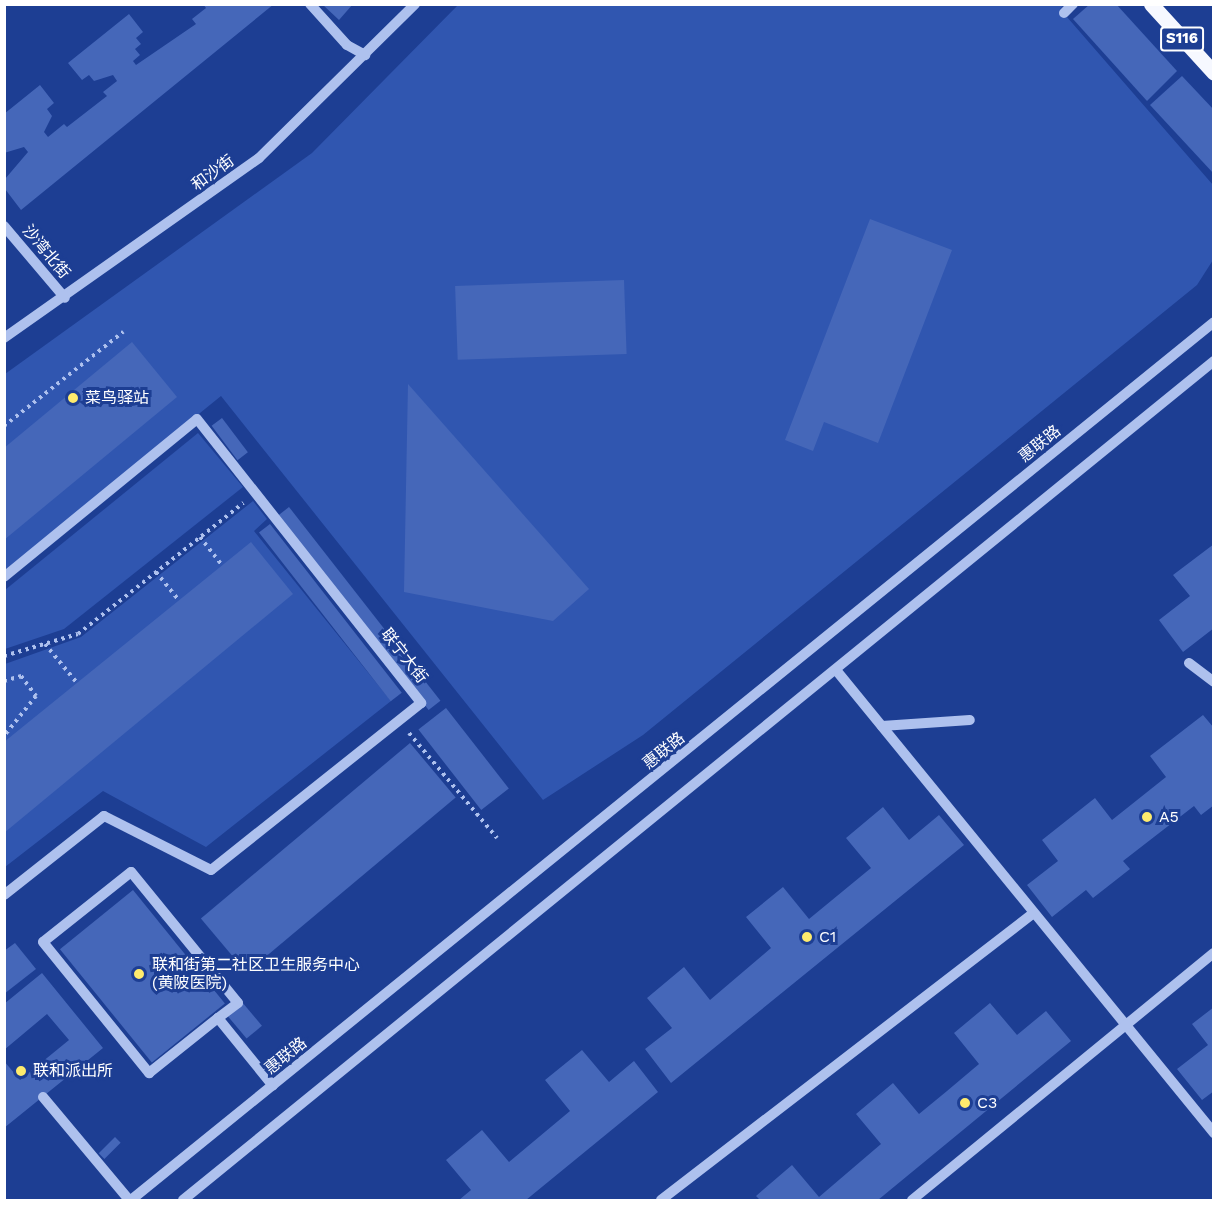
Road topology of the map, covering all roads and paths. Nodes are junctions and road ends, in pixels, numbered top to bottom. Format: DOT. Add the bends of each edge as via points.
graph roads {
  1 [pos="310,4"];
  2 [pos="415,4"];
  3 [pos="1074,4"];
  4 [pos="1151,4"];
  5 [pos="1064,14"];
  6 [pos="365,55"];
  7 [pos="1214,73"];
  8 [pos="4,226"];
  9 [pos="64,298"];
  10 [pos="1214,322"];
  11 [pos="123,332"];
  12 [pos="4,338"];
  13 [pos="1212,362"];
  14 [pos="4,426"];
  15 [pos="255,493"];
  16 [pos="200,537"];
  17 [pos="222,565"];
  18 [pos="156,572"];
  19 [pos="4,578"];
  20 [pos="179,600"];
  21 [pos="45,644"];
  22 [pos="4,656"];
  23 [pos="1189,663"];
  24 [pos="836,670"];
  25 [pos="4,681"];
  26 [pos="1214,682"];
  27 [pos="77,683"];
  28 [pos="970,720"];
  29 [pos="399,721"];
  30 [pos="882,726"];
  31 [pos="4,736"];
  32 [pos="497,838"];
  33 [pos="4,895"];
  34 [pos="1031,915"];
  35 [pos="1214,953"];
  36 [pos="218,1018"];
  37 [pos="1124,1030"];
  38 [pos="273,1086"];
  39 [pos="43,1097"];
  40 [pos="1214,1133"];
  41 [pos="130,1200"];
  42 [pos="183,1200"];
  43 [pos="661,1200"];
  44 [pos="912,1200"];
  1 -- 6 [label="street" via="347,45"];
  2 -- 6 [label="street, 和沙街"];
  3 -- 5 [label="street"];
  4 -- 7 [label="main road, S116"];
  6 -- 9 [label="street, 和沙街" via="259,158"];
  8 -- 9 [label="street, 沙湾北街"];
  9 -- 12 [label="street, 和沙街"];
  10 -- 38 [label="street, 惠联路"];
  11 -- 14 [label="path"];
  13 -- 24 [label="street"];
  15 -- 16 [label="path"];
  15 -- 19 [label="street, 联宁大街" via="196,420"];
  15 -- 29 [label="street, 联宁大街" via="421,703"];
  16 -- 17 [label="path"];
  16 -- 18 [label="path"];
  18 -- 20 [label="path"];
  18 -- 21 [label="path" via="78,634"];
  21 -- 22 [label="path"];
  21 -- 27 [label="path"];
  23 -- 26 [label="street"];
  24 -- 30 [label="street"];
  24 -- 42 [label="street"];
  25 -- 31 [label="path" via="21,675 36,696"];
  28 -- 30 [label="street"];
  29 -- 32 [label="path"];
  29 -- 33 [label="street, 联宁大街" via="211,870 104,816"];
  30 -- 34 [label="street"];
  34 -- 37 [label="street"];
  34 -- 43 [label="street"];
  35 -- 37 [label="street"];
  36 -- 36 [label="street" via="150,1073 44,942 130,872 238,1002"];
  36 -- 38 [label="street"];
  37 -- 40 [label="street"];
  37 -- 44 [label="street"];
  38 -- 41 [label="street, 惠联路"];
  39 -- 41 [label="street"];
}
